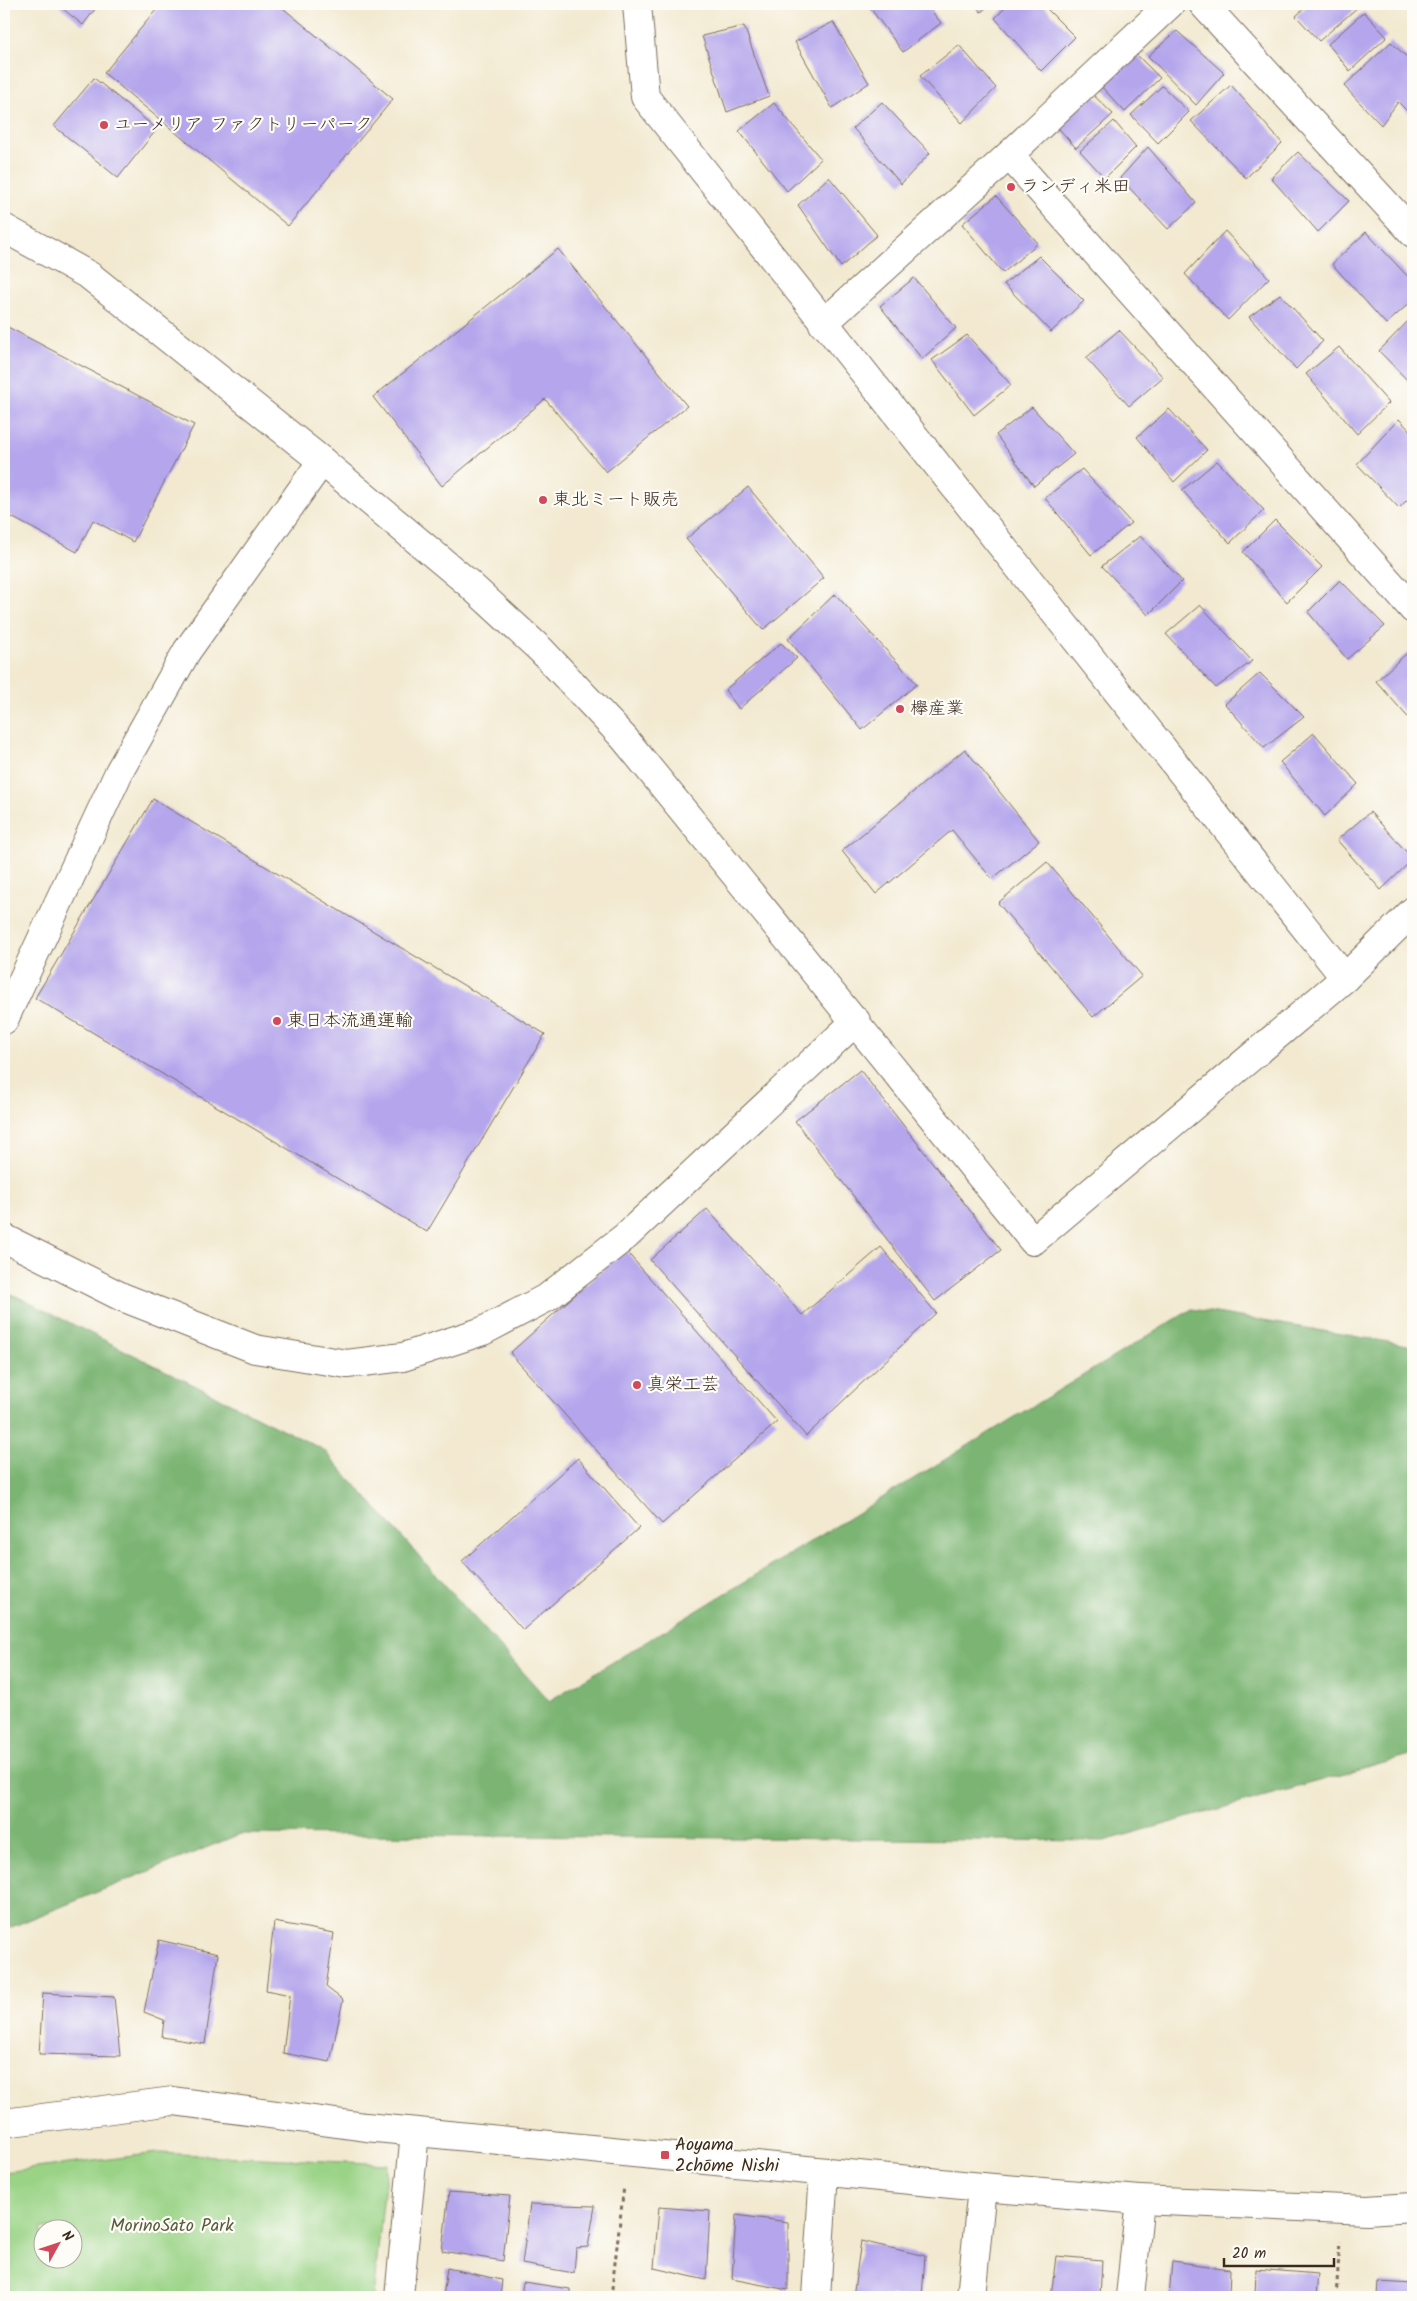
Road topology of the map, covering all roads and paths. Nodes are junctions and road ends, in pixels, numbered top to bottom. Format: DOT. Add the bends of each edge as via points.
graph roads {
  1 [pos="637,4"];
  2 [pos="1170,4"];
  3 [pos="1203,4"];
  4 [pos="1010,155"];
  5 [pos="4,228"];
  6 [pos="1413,233"];
  7 [pos="823,324"];
  8 [pos="322,462"];
  9 [pos="1413,609"];
  10 [pos="1413,911"];
  11 [pos="1345,978"];
  12 [pos="4,1020"];
  13 [pos="856,1021"];
  14 [pos="4,1238"];
  15 [pos="4,2123"];
  16 [pos="415,2132"];
  17 [pos="628,2153"];
  18 [pos="824,2172"];
  19 [pos="982,2187"];
  20 [pos="1140,2200"];
  21 [pos="1413,2207"];
  22 [pos="1342,2208"];
  23 [pos="399,2297"];
  24 [pos="611,2297"];
  25 [pos="816,2297"];
  26 [pos="971,2297"];
  27 [pos="1130,2297"];
  28 [pos="1336,2297"];
  1 -- 7 [label="street" via="645,97"];
  2 -- 4 [label="street"];
  3 -- 6 [label="street"];
  4 -- 7 [label="street"];
  4 -- 9 [label="street"];
  5 -- 8 [label="street" via="90,276"];
  7 -- 11 [label="street"];
  8 -- 12 [label="street" via="187,651 120,770"];
  8 -- 13 [label="street" via="468,582 547,657 624,738"];
  10 -- 11 [label="street"];
  11 -- 13 [label="street" via="1033,1241"];
  13 -- 14 [label="street" via="626,1236 548,1297 483,1331 403,1357 347,1364 255,1349 122,1297"];
  15 -- 16 [label="street" via="173,2101"];
  16 -- 17 [label="street"];
  16 -- 23 [label="street"];
  17 -- 18 [label="street"];
  17 -- 24 [label="path"];
  18 -- 19 [label="street"];
  18 -- 25 [label="street"];
  19 -- 20 [label="street"];
  19 -- 26 [label="street"];
  20 -- 22 [label="street"];
  20 -- 27 [label="street"];
  21 -- 22 [label="street"];
  22 -- 28 [label="path"];
}
